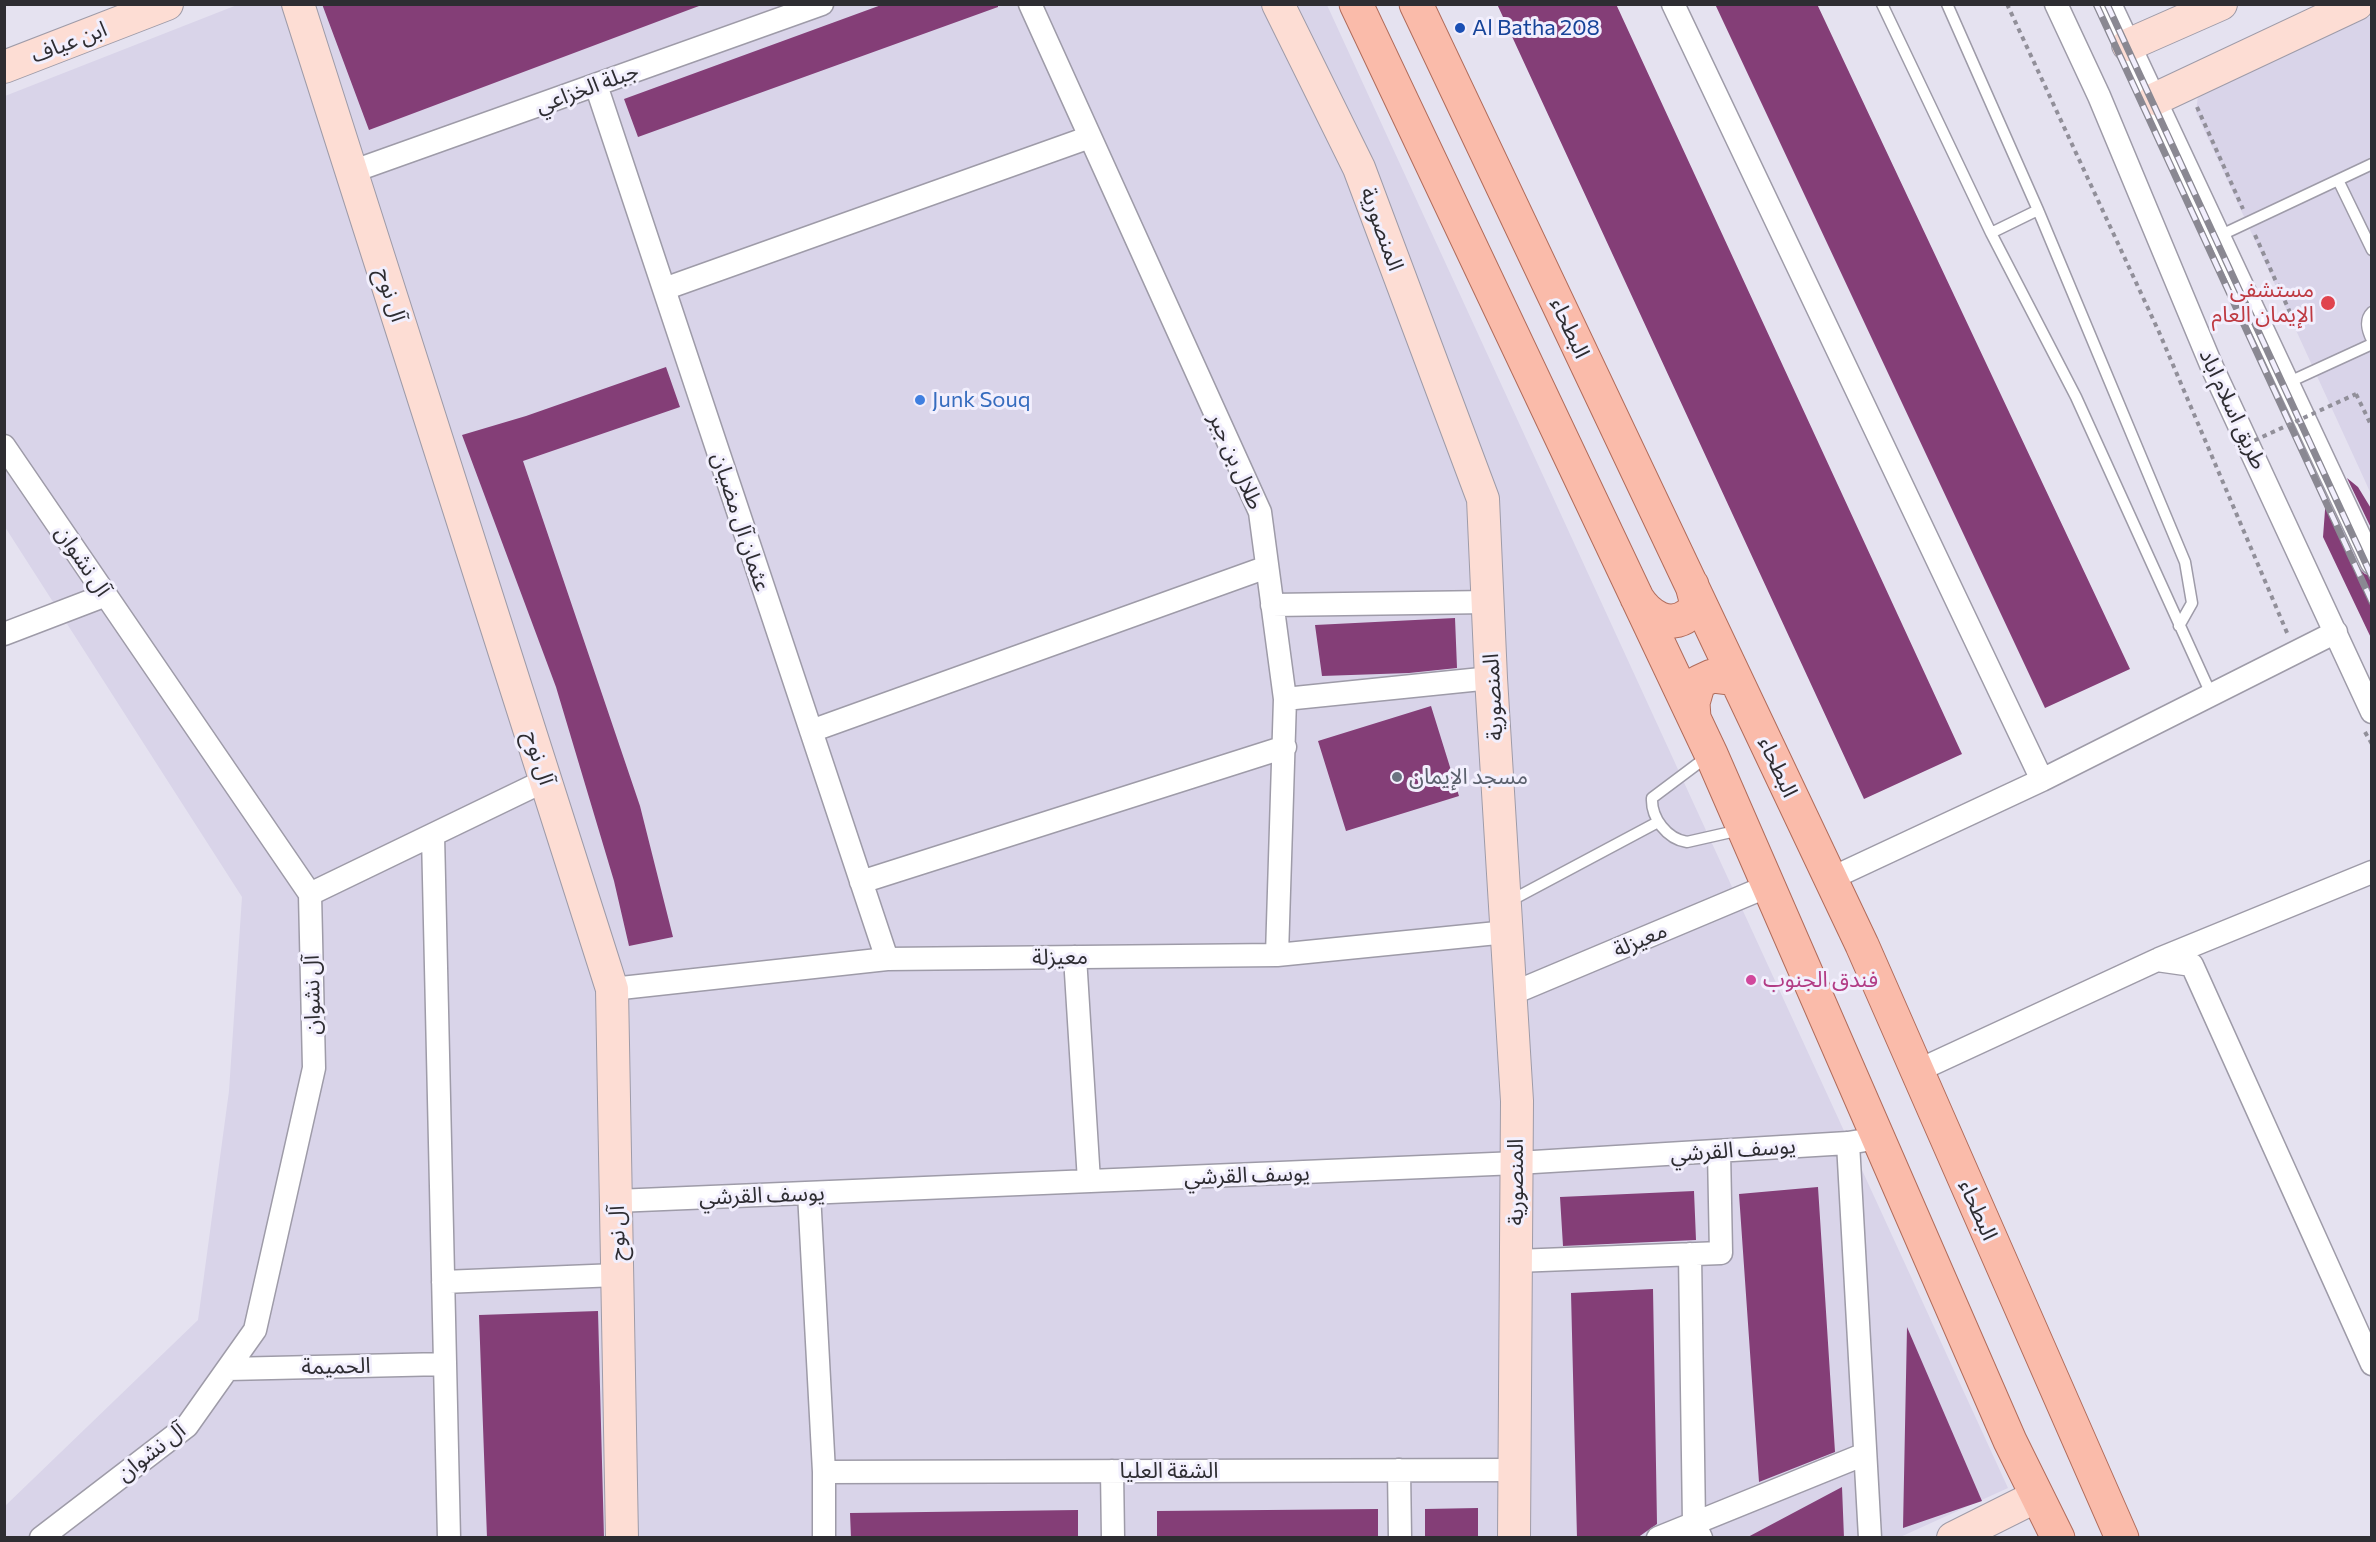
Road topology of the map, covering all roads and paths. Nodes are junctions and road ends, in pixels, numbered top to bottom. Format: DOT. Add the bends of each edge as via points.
graph roads {
  1 [pos="167,4"];
  2 [pos="298,4"];
  3 [pos="822,4"];
  4 [pos="1030,4"];
  5 [pos="1278,4"];
  6 [pos="1356,4"];
  7 [pos="1416,4"];
  8 [pos="1673,4"];
  9 [pos="1882,4"];
  10 [pos="1947,4"];
  11 [pos="2007,4"];
  12 [pos="2056,4"];
  13 [pos="2110,4"];
  14 [pos="2221,4"];
  15 [pos="2357,4"];
  16 [pos="2128,45"];
  17 [pos="4,67"];
  18 [pos="596,85"];
  19 [pos="2193,98"];
  20 [pos="2155,99"];
  21 [pos="1090,137"];
  22 [pos="2372,164"];
  23 [pos="351,172"];
  24 [pos="2338,180"];
  25 [pos="2038,210"];
  26 [pos="2249,223"];
  27 [pos="1990,233"];
  28 [pos="2219,236"];
  29 [pos="2372,250"];
  30 [pos="664,289"];
  31 [pos="2372,312"];
  32 [pos="2298,330"];
  33 [pos="2372,342"];
  34 [pos="2287,383"];
  35 [pos="2372,427"];
  36 [pos="4,446"];
  37 [pos="2238,448"];
  38 [pos="2369,552"];
  39 [pos="1267,567"];
  40 [pos="1692,585"];
  41 [pos="106,595"];
  42 [pos="1636,596"];
  43 [pos="1488,602"];
  44 [pos="1272,605"];
  45 [pos="2179,626"];
  46 [pos="2336,632"];
  47 [pos="4,633"];
  48 [pos="2295,652"];
  49 [pos="1491,678"];
  50 [pos="1736,678"];
  51 [pos="2211,694"];
  52 [pos="1285,699"];
  53 [pos="2372,712"];
  54 [pos="1694,718"];
  55 [pos="811,730"];
  56 [pos="1285,747"];
  57 [pos="1711,754"];
  58 [pos="546,780"];
  59 [pos="2042,780"];
  60 [pos="1658,822"];
  61 [pos="1744,829"];
  62 [pos="433,835"];
  63 [pos="2372,872"];
  64 [pos="1830,879"];
  65 [pos="861,882"];
  66 [pos="1768,886"];
  67 [pos="310,894"];
  68 [pos="1506,918"];
  69 [pos="1277,955"];
  70 [pos="1075,957"];
  71 [pos="886,959"];
  72 [pos="2157,960"];
  73 [pos="612,989"];
  74 [pos="1511,994"];
  75 [pos="1917,1071"];
  76 [pos="1863,1141"];
  77 [pos="1719,1151"];
  78 [pos="1517,1163"];
  79 [pos="1089,1181"];
  80 [pos="809,1193"];
  81 [pos="616,1201"];
  82 [pos="1690,1254"];
  83 [pos="1516,1261"];
  84 [pos="617,1275"];
  85 [pos="443,1282"];
  86 [pos="445,1364"];
  87 [pos="2372,1364"];
  88 [pos="228,1369"];
  89 [pos="1865,1454"];
  90 [pos="1399,1470"];
  91 [pos="1514,1470"];
  92 [pos="1112,1471"];
  93 [pos="824,1472"];
  94 [pos="2037,1496"];
  95 [pos="1697,1530"];
  96 [pos="41,1538"];
  97 [pos="449,1538"];
  98 [pos="622,1538"];
  99 [pos="824,1538"];
  100 [pos="1113,1538"];
  101 [pos="1400,1538"];
  102 [pos="1514,1538"];
  103 [pos="1658,1538"];
  104 [pos="1870,1538"];
  105 [pos="1953,1538"];
  106 [pos="2058,1538"];
  107 [pos="2122,1538"];
  1 -- 17 [label="street, ابن عياف"];
  2 -- 23 [label="street, آل نوح"];
  3 -- 18 [label="street, جبلة الخزاعي"];
  4 -- 21 [label="street, طلال بن جبر"];
  5 -- 43 [label="street, المنصورية" via="1359,168 1483,499"];
  6 -- 42 [label="main road"];
  7 -- 40 [label="main road, البطحاء"];
  8 -- 59 [label="street"];
  9 -- 27 [label="lane"];
  10 -- 25 [label="lane"];
  11 -- 48 [label="path" via="2159,332"];
  12 -- 46 [label="street, طريق اسلام اباد" via="2099,96 2212,367"];
  13 -- 16 [label="street"];
  14 -- 16 [label="street"];
  15 -- 20 [label="street"];
  16 -- 20 [label="street"];
  18 -- 23 [label="street, جبلة الخزاعي"];
  18 -- 30 [label="street, عثمان آل مضيان"];
  19 -- 26 [label="path"];
  20 -- 28 [label="street"];
  21 -- 30 [label="street"];
  21 -- 39 [label="street, طلال بن جبر" via="1260,512"];
  22 -- 24 [label="lane"];
  23 -- 58 [label="street, آل نوح"];
  24 -- 26 [label="lane"];
  24 -- 29 [label="lane"];
  25 -- 27 [label="lane"];
  25 -- 45 [label="lane" via="2185,562 2192,603"];
  26 -- 28 [label="lane"];
  26 -- 32 [label="path"];
  27 -- 45 [label="lane" via="2076,397"];
  28 -- 34 [label="street"];
  30 -- 55 [label="street, عثمان آل مضيان"];
  31 -- 33 [label="lane" via="2366,329"];
  33 -- 34 [label="lane"];
  34 -- 38 [label="street"];
  35 -- 37 [label="path, bridge" via="2356,394"];
  36 -- 41 [label="street, آل نشوان"];
  39 -- 44 [label="street, طلال بن جبر"];
  39 -- 55 [label="street"];
  40 -- 42 [label="main road" via="1695,609 1680,621 1656,617 1645,610"];
  40 -- 50 [label="main road, البطحاء"];
  41 -- 47 [label="street"];
  41 -- 67 [label="street, آل نشوان"];
  42 -- 54 [label="main road"];
  43 -- 44 [label="street"];
  43 -- 49 [label="street, المنصورية"];
  44 -- 52 [label="street, طلال بن جبر"];
  45 -- 51 [label="lane"];
  46 -- 48 [label="street"];
  46 -- 53 [label="street, طريق اسلام اباد"];
  48 -- 51 [label="street"];
  49 -- 52 [label="street"];
  49 -- 68 [label="street, المنصورية"];
  50 -- 54 [label="main road" via="1712,676 1699,682 1693,703"];
  50 -- 64 [label="main road, البطحاء"];
  51 -- 59 [label="street"];
  52 -- 56 [label="street, طلال بن جبر"];
  54 -- 57 [label="main road"];
  55 -- 65 [label="street, عثمان آل مضيان"];
  56 -- 65 [label="street"];
  56 -- 69 [label="street, طلال بن جبر"];
  57 -- 60 [label="lane" via="1652,798"];
  57 -- 61 [label="main road"];
  58 -- 62 [label="street"];
  58 -- 73 [label="street, آل نوح"];
  59 -- 64 [label="street"];
  60 -- 61 [label="lane" via="1678,841 1687,842"];
  60 -- 68 [label="lane"];
  61 -- 66 [label="main road"];
  62 -- 67 [label="street"];
  62 -- 85 [label="street"];
  63 -- 72 [label="street"];
  64 -- 75 [label="main road, البطحاء"];
  65 -- 71 [label="street, عثمان آل مضيان"];
  66 -- 74 [label="street, معيزلة"];
  66 -- 76 [label="main road"];
  67 -- 88 [label="street, آل نشوان" via="314,1068 255,1330"];
  68 -- 69 [label="street, معيزلة"];
  68 -- 74 [label="street, المنصورية"];
  69 -- 70 [label="street, معيزلة"];
  70 -- 71 [label="street, معيزلة"];
  70 -- 79 [label="street"];
  71 -- 73 [label="street, معيزلة"];
  72 -- 75 [label="street"];
  72 -- 87 [label="street" via="2192,965"];
  73 -- 81 [label="street, آل نوح"];
  74 -- 78 [label="street, المنصورية"];
  75 -- 107 [label="main road, البطحاء"];
  76 -- 77 [label="street, يوسف القرشي"];
  76 -- 89 [label="street"];
  76 -- 94 [label="main road"];
  77 -- 78 [label="street, يوسف القرشي"];
  77 -- 82 [label="street" via="1721,1253"];
  78 -- 79 [label="street, يوسف القرشي"];
  78 -- 83 [label="street, المنصورية"];
  79 -- 80 [label="street, يوسف القرشي"];
  80 -- 81 [label="street, يوسف القرشي"];
  80 -- 93 [label="street"];
  81 -- 84 [label="street, آل نوح"];
  82 -- 83 [label="street"];
  82 -- 95 [label="street"];
  83 -- 91 [label="street, المنصورية"];
  84 -- 85 [label="street"];
  84 -- 98 [label="street, آل نوح"];
  85 -- 86 [label="street"];
  86 -- 88 [label="street, الحميمة"];
  86 -- 97 [label="street"];
  88 -- 96 [label="street, آل نشوان" via="187,1426"];
  89 -- 95 [label="street"];
  89 -- 104 [label="street"];
  90 -- 91 [label="street, الشقة العليا"];
  90 -- 92 [label="street, الشقة العليا"];
  90 -- 101 [label="street"];
  91 -- 102 [label="street, المنصورية"];
  92 -- 93 [label="street, الشقة العليا"];
  92 -- 100 [label="street"];
  93 -- 99 [label="street"];
  94 -- 105 [label="street"];
  94 -- 106 [label="main road"];
  95 -- 103 [label="street"];
}
